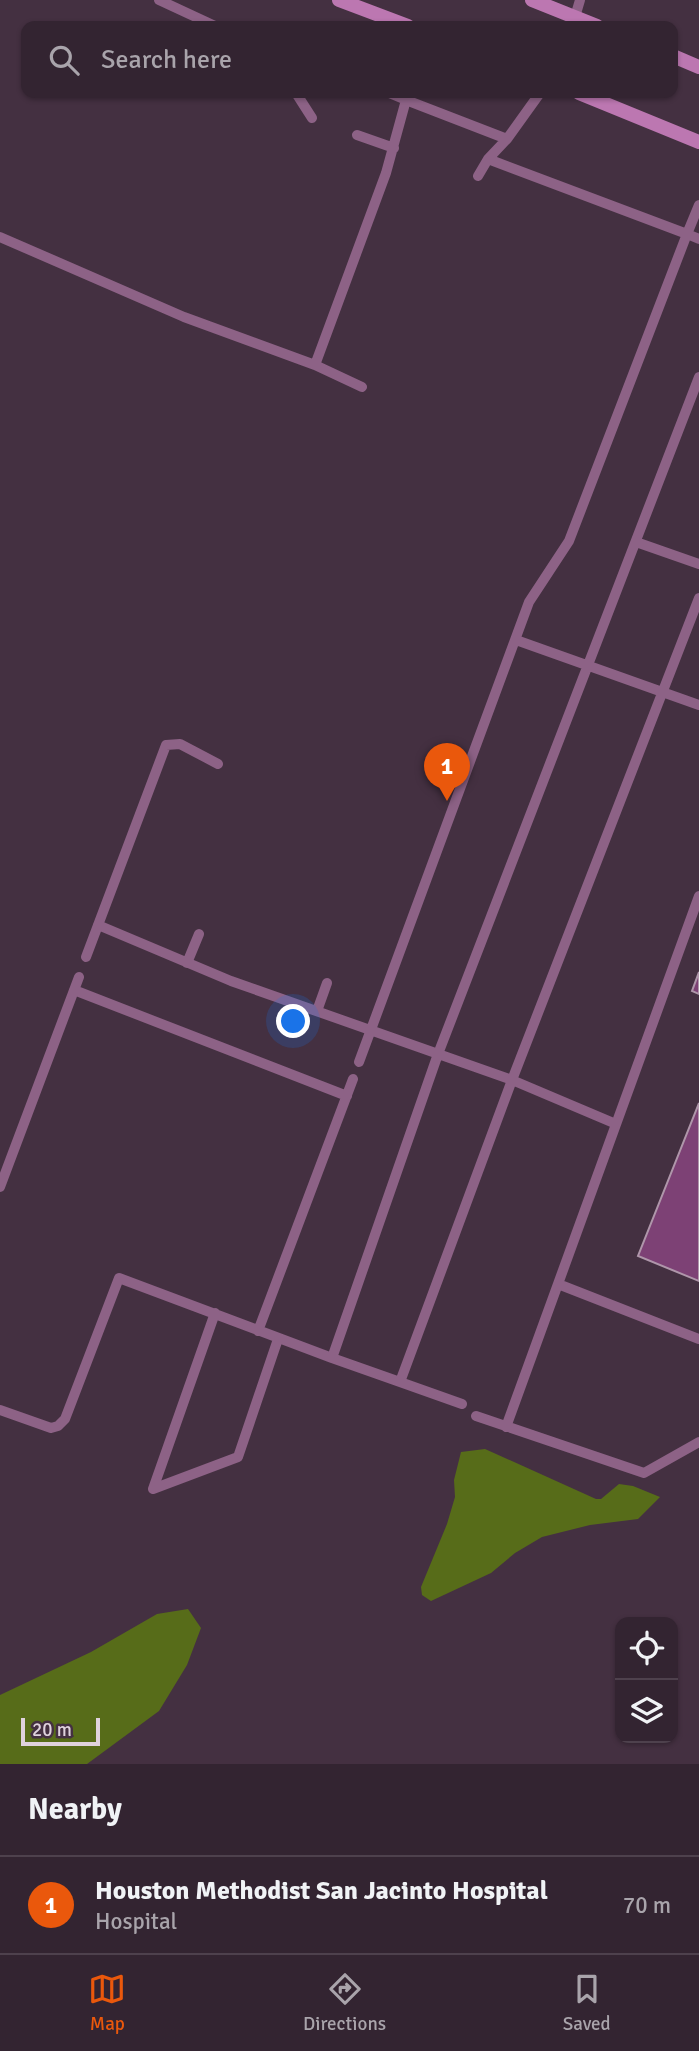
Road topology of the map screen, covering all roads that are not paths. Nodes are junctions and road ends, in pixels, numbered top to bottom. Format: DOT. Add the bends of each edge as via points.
graph roads {
  1 [pos="159,0"];
  2 [pos="339,0"];
  3 [pos="531,0"];
  4 [pos="580,0"];
  5 [pos="204,21"];
  6 [pos="395,21"];
  7 [pos="571,21"];
  8 [pos="573,21"];
  9 [pos="678,58"];
  10 [pos="699,67"];
  11 [pos="299,98"];
  12 [pos="402,98"];
  13 [pos="536,98"];
  14 [pos="591,98"];
  15 [pos="407,100"];
  16 [pos="312,118"];
  17 [pos="357,135"];
  18 [pos="507,139"];
  19 [pos="699,142"];
  20 [pos="394,148"];
  21 [pos="488,159"];
  22 [pos="478,176"];
  23 [pos="699,205"];
  24 [pos="687,234"];
  25 [pos="0,237"];
  26 [pos="699,239"];
  27 [pos="315,365"];
  28 [pos="699,377"];
  29 [pos="362,387"];
  30 [pos="636,542"];
  31 [pos="699,564"];
  32 [pos="699,598"];
  33 [pos="516,640"];
  34 [pos="588,665"];
  35 [pos="662,692"];
  36 [pos="699,705"];
  37 [pos="218,764"];
  38 [pos="699,896"];
  39 [pos="98,925"];
  40 [pos="199,934"];
  41 [pos="86,957"];
  42 [pos="187,963"];
  43 [pos="79,976"];
  44 [pos="327,984"];
  45 [pos="74,990"];
  46 [pos="317,1010"];
  47 [pos="371,1029"];
  48 [pos="438,1054"];
  49 [pos="359,1062"];
  50 [pos="353,1079"];
  51 [pos="512,1080"];
  52 [pos="347,1096"];
  53 [pos="616,1124"];
  54 [pos="0,1187"];
  55 [pos="558,1283"];
  56 [pos="215,1313"];
  57 [pos="258,1331"];
  58 [pos="278,1339"];
  59 [pos="699,1339"];
  60 [pos="332,1358"];
  61 [pos="400,1382"];
  62 [pos="463,1404"];
  63 [pos="0,1410"];
  64 [pos="476,1416"];
  65 [pos="506,1427"];
  66 [pos="699,1442"];
  1 -- 5 [label="lane"];
  2 -- 6 [label="main road"];
  3 -- 7 [label="main road"];
  4 -- 8 [label="lane"];
  9 -- 10 [label="main road"];
  11 -- 16 [label="lane"];
  12 -- 15 [label="lane"];
  13 -- 18 [label="lane"];
  14 -- 19 [label="main road"];
  15 -- 18 [label="lane"];
  15 -- 20 [label="lane"];
  17 -- 20 [label="lane"];
  18 -- 21 [label="lane"];
  20 -- 27 [label="lane"];
  21 -- 22 [label="lane"];
  21 -- 24 [label="lane"];
  23 -- 24 [label="lane"];
  24 -- 26 [label="lane"];
  24 -- 33 [label="lane" via="569,541 538,586"];
  25 -- 27 [label="lane" via="184,317"];
  27 -- 29 [label="lane"];
  28 -- 30 [label="lane"];
  30 -- 31 [label="lane"];
  30 -- 34 [label="lane"];
  32 -- 35 [label="lane"];
  33 -- 34 [label="lane"];
  33 -- 47 [label="lane"];
  34 -- 35 [label="lane"];
  34 -- 48 [label="lane"];
  35 -- 36 [label="lane"];
  35 -- 51 [label="lane"];
  37 -- 39 [label="lane" via="180,744 166,745"];
  38 -- 53 [label="lane"];
  39 -- 41 [label="lane"];
  39 -- 42 [label="lane"];
  40 -- 42 [label="lane"];
  42 -- 46 [label="lane"];
  43 -- 45 [label="lane"];
  44 -- 46 [label="lane"];
  45 -- 52 [label="lane"];
  45 -- 54 [label="lane"];
  46 -- 47 [label="lane"];
  47 -- 48 [label="lane"];
  47 -- 49 [label="lane"];
  48 -- 51 [label="lane"];
  48 -- 60 [label="lane"];
  50 -- 52 [label="lane"];
  51 -- 53 [label="lane"];
  51 -- 61 [label="lane"];
  52 -- 57 [label="lane"];
  53 -- 55 [label="lane"];
  55 -- 59 [label="lane"];
  55 -- 65 [label="lane"];
  56 -- 57 [label="lane"];
  56 -- 58 [label="lane" via="153,1489 238,1457"];
  56 -- 63 [label="lane" via="119,1278 65,1419 51,1428"];
  57 -- 58 [label="lane"];
  58 -- 60 [label="lane"];
  60 -- 61 [label="lane"];
  61 -- 62 [label="lane"];
  64 -- 65 [label="lane"];
  65 -- 66 [label="lane" via="644,1473"];
}
